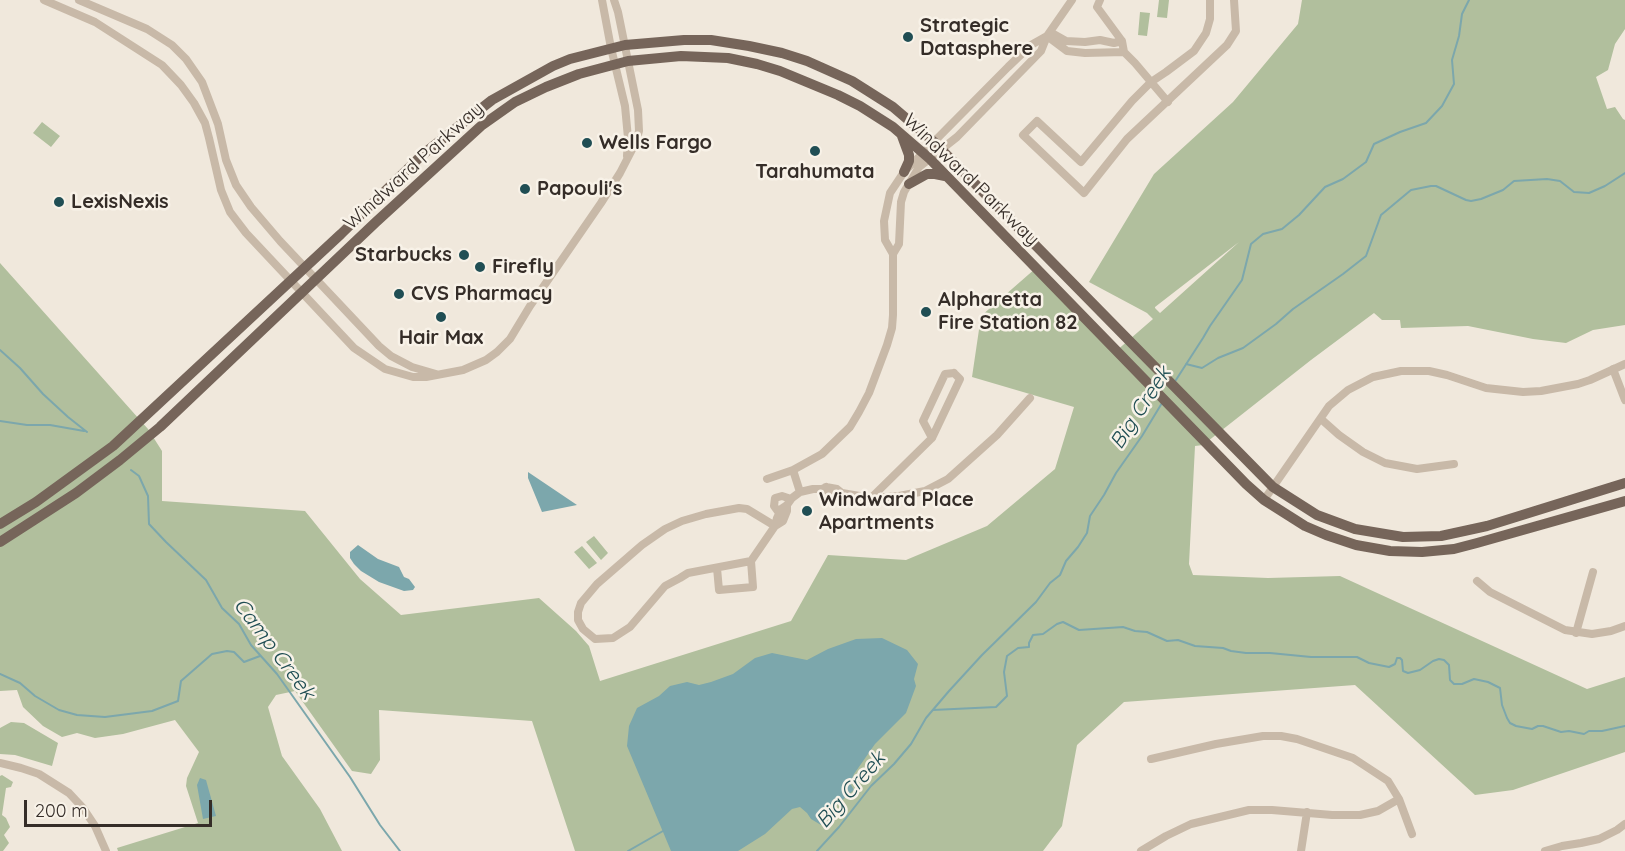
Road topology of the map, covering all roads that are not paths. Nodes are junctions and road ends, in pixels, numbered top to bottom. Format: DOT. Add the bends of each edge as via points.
graph roads {
  1 [pos="44,0"];
  2 [pos="79,0"];
  3 [pos="602,0"];
  4 [pos="614,0"];
  5 [pos="1072,0"];
  6 [pos="1100,0"];
  7 [pos="1210,0"];
  8 [pos="1234,0"];
  9 [pos="1048,34"];
  10 [pos="1066,41"];
  11 [pos="1122,41"];
  12 [pos="625,45"];
  13 [pos="611,48"];
  14 [pos="1067,51"];
  15 [pos="1124,52"];
  16 [pos="628,61"];
  17 [pos="614,64"];
  18 [pos="1004,71"];
  19 [pos="1014,80"];
  20 [pos="1151,82"];
  21 [pos="1168,102"];
  22 [pos="900,133"];
  23 [pos="938,146"];
  24 [pos="926,156"];
  25 [pos="626,162"];
  26 [pos="903,172"];
  27 [pos="946,176"];
  28 [pos="909,184"];
  29 [pos="893,254"];
  30 [pos="305,267"];
  31 [pos="316,279"];
  32 [pos="291,281"];
  33 [pos="302,292"];
  34 [pos="1625,363"];
  35 [pos="1613,369"];
  36 [pos="439,374"];
  37 [pos="1030,398"];
  38 [pos="1625,400"];
  39 [pos="1321,419"];
  40 [pos="932,438"];
  41 [pos="1454,464"];
  42 [pos="793,470"];
  43 [pos="766,479"];
  44 [pos="1625,483"];
  45 [pos="1273,487"];
  46 [pos="800,492"];
  47 [pos="871,498"];
  48 [pos="1264,500"];
  49 [pos="1625,501"];
  50 [pos="789,502"];
  51 [pos="782,515"];
  52 [pos="0,524"];
  53 [pos="775,526"];
  54 [pos="0,542"];
  55 [pos="751,561"];
  56 [pos="717,568"];
  57 [pos="1593,572"];
  58 [pos="1477,581"];
  59 [pos="1625,626"];
  60 [pos="1576,633"];
  61 [pos="1151,759"];
  62 [pos="0,763"];
  63 [pos="1399,798"];
  64 [pos="1306,812"];
  65 [pos="1625,824"];
  66 [pos="1412,834"];
  67 [pos="106,851"];
  68 [pos="1141,851"];
  69 [pos="1301,851"];
  70 [pos="1545,851"];
  1 -- 32 [label="street" via="95,22 162,65 181,85 205,123 230,212"];
  2 -- 30 [label="street" via="147,29 186,59 202,82 236,185 250,207"];
  3 -- 13 [label="street"];
  4 -- 12 [label="street"];
  5 -- 9 [label="street"];
  6 -- 11 [label="street" via="1097,7"];
  7 -- 20 [label="street" via="1206,33 1194,51"];
  8 -- 21 [label="street" via="1236,32"];
  9 -- 10 [label="street"];
  9 -- 14 [label="street"];
  9 -- 18 [label="street"];
  9 -- 19 [label="street" via="1041,51"];
  10 -- 11 [label="street"];
  10 -- 14 [label="street"];
  11 -- 15 [label="street"];
  12 -- 13 [label="main road, Windward Parkway"];
  12 -- 16 [label="street"];
  12 -- 23 [label="main road, Windward Parkway" via="711,40 791,56 868,90 907,117"];
  13 -- 17 [label="street"];
  13 -- 30 [label="main road, Windward Parkway" via="553,66 492,100 422,155"];
  14 -- 15 [label="street"];
  15 -- 20 [label="street"];
  16 -- 17 [label="main road, Windward Parkway"];
  16 -- 22 [label="main road, Windward Parkway" via="681,56 757,64 838,95"];
  16 -- 25 [label="street" via="639,131"];
  17 -- 25 [label="street" via="625,106"];
  17 -- 31 [label="main road, Windward Parkway" via="546,87 515,102 481,126"];
  18 -- 19 [label="street"];
  18 -- 23 [label="street"];
  19 -- 23 [label="street" via="957,137"];
  20 -- 21 [label="street"];
  20 -- 21 [label="street" via="1081,162 1037,121 1023,135 1084,193 1127,139"];
  22 -- 24 [label="main road, Windward Parkway"];
  22 -- 26 [label="main road" via="909,155"];
  23 -- 24 [label="street"];
  23 -- 45 [label="main road, Windward Parkway"];
  24 -- 26 [label="street"];
  24 -- 27 [label="main road, Windward Parkway"];
  24 -- 28 [label="street"];
  25 -- 36 [label="street" via="510,339 486,360 464,370"];
  26 -- 29 [label="street" via="885,209 885,240"];
  27 -- 28 [label="main road" via="927,174"];
  27 -- 48 [label="main road, Windward Parkway"];
  28 -- 29 [label="street" via="901,202 898,244"];
  29 -- 42 [label="street" via="892,328 869,393 850,427 822,454"];
  30 -- 31 [label="street"];
  30 -- 32 [label="main road, Windward Parkway"];
  31 -- 33 [label="main road, Windward Parkway"];
  31 -- 36 [label="street" via="391,356"];
  32 -- 33 [label="street"];
  32 -- 52 [label="main road, Windward Parkway" via="113,446"];
  33 -- 36 [label="street" via="354,348 379,365 413,377"];
  33 -- 54 [label="main road, Windward Parkway" via="120,460"];
  34 -- 35 [label="street"];
  35 -- 38 [label="street"];
  35 -- 39 [label="street" via="1569,386 1523,392 1486,388 1438,373 1391,372 1348,390 1329,406"];
  37 -- 47 [label="street" via="997,435 948,479 925,491"];
  39 -- 41 [label="street" via="1363,452 1384,463 1417,469"];
  39 -- 45 [label="street"];
  40 -- 40 [label="street" via="960,379 954,373 945,374 923,421"];
  40 -- 47 [label="street"];
  42 -- 43 [label="street"];
  42 -- 46 [label="street"];
  44 -- 45 [label="main road, Windward Parkway" via="1487,526 1441,536 1403,537 1355,529 1317,515"];
  45 -- 48 [label="street"];
  46 -- 47 [label="street" via="826,487 837,495"];
  46 -- 50 [label="street"];
  48 -- 49 [label="main road, Windward Parkway" via="1305,526 1356,545 1422,552 1454,549"];
  50 -- 51 [label="street"];
  50 -- 51 [label="street" via="782,496 775,498 774,506"];
  51 -- 53 [label="street"];
  53 -- 55 [label="street"];
  53 -- 56 [label="street" via="739,508 674,525 650,539 597,584 581,603 578,620 595,639 613,639 630,627 665,586 688,573"];
  55 -- 56 [label="street"];
  55 -- 56 [label="street" via="753,587 719,590"];
  57 -- 60 [label="street"];
  58 -- 60 [label="street" via="1490,592"];
  59 -- 60 [label="street" via="1602,633"];
  61 -- 63 [label="street" via="1251,738 1281,736 1353,758 1388,781"];
  62 -- 67 [label="street" via="30,771 69,793 95,826"];
  63 -- 64 [label="street" via="1369,814"];
  63 -- 66 [label="street"];
  64 -- 68 [label="street" via="1249,810 1222,816 1174,832"];
  64 -- 69 [label="street"];
  65 -- 70 [label="street" via="1599,839"];
}
